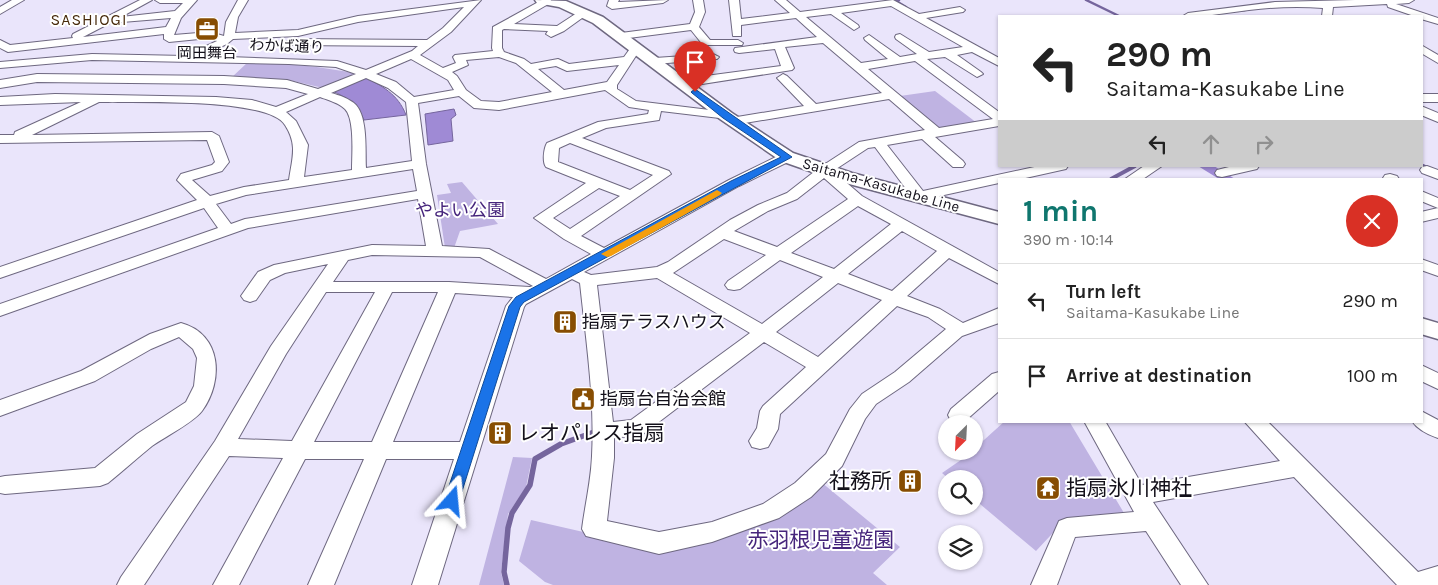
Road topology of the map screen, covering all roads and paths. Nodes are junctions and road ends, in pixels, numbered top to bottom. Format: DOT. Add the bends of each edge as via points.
graph roads {
  1 [pos="19,0"];
  2 [pos="147,0"];
  3 [pos="160,0"];
  4 [pos="243,0"];
  5 [pos="544,0"];
  6 [pos="663,0"];
  7 [pos="698,0"];
  8 [pos="734,0"];
  9 [pos="780,0"];
  10 [pos="854,0"];
  11 [pos="1409,0"];
  12 [pos="898,1"];
  13 [pos="1371,1"];
  14 [pos="475,2"];
  15 [pos="1275,2"];
  16 [pos="1328,5"];
  17 [pos="597,7"];
  18 [pos="863,7"];
  19 [pos="833,10"];
  20 [pos="960,10"];
  21 [pos="0,12"];
  22 [pos="178,14"];
  23 [pos="912,14"];
  24 [pos="798,15"];
  25 [pos="1194,15"];
  26 [pos="1301,15"];
  27 [pos="1327,15"];
  28 [pos="1421,15"];
  29 [pos="1423,16"];
  30 [pos="922,17"];
  31 [pos="1438,21"];
  32 [pos="106,22"];
  33 [pos="736,23"];
  34 [pos="501,26"];
  35 [pos="694,26"];
  36 [pos="854,27"];
  37 [pos="560,29"];
  38 [pos="170,30"];
  39 [pos="923,31"];
  40 [pos="937,34"];
  41 [pos="540,36"];
  42 [pos="621,36"];
  43 [pos="900,37"];
  44 [pos="869,38"];
  45 [pos="226,39"];
  46 [pos="826,39"];
  47 [pos="65,42"];
  48 [pos="388,42"];
  49 [pos="0,43"];
  50 [pos="430,43"];
  51 [pos="706,43"];
  52 [pos="779,45"];
  53 [pos="1424,45"];
  54 [pos="972,49"];
  55 [pos="947,53"];
  56 [pos="500,54"];
  57 [pos="632,54"];
  58 [pos="412,55"];
  59 [pos="998,55"];
  60 [pos="922,57"];
  61 [pos="712,58"];
  62 [pos="742,58"];
  63 [pos="185,59"];
  64 [pos="897,60"];
  65 [pos="1438,60"];
  66 [pos="654,61"];
  67 [pos="25,62"];
  68 [pos="998,63"];
  69 [pos="337,64"];
  70 [pos="0,65"];
  71 [pos="857,67"];
  72 [pos="528,68"];
  73 [pos="442,72"];
  74 [pos="367,74"];
  75 [pos="977,74"];
  76 [pos="0,76"];
  77 [pos="723,77"];
  78 [pos="783,78"];
  79 [pos="142,79"];
  80 [pos="683,83"];
  81 [pos="0,84"];
  82 [pos="612,85"];
  83 [pos="461,92"];
  84 [pos="320,93"];
  85 [pos="563,95"];
  86 [pos="893,95"];
  87 [pos="1423,98"];
  88 [pos="1438,98"];
  89 [pos="98,99"];
  90 [pos="0,101"];
  91 [pos="412,101"];
  92 [pos="656,106"];
  93 [pos="813,108"];
  94 [pos="278,111"];
  95 [pos="1423,111"];
  96 [pos="998,117"];
  97 [pos="730,118"];
  98 [pos="1438,118"];
  99 [pos="998,122"];
  100 [pos="930,133"];
  101 [pos="15,137"];
  102 [pos="569,138"];
  103 [pos="0,139"];
  104 [pos="878,142"];
  105 [pos="787,157"];
  106 [pos="419,164"];
  107 [pos="958,164"];
  108 [pos="1056,167"];
  109 [pos="1153,167"];
  110 [pos="1211,167"];
  111 [pos="1250,167"];
  112 [pos="824,171"];
  113 [pos="358,173"];
  114 [pos="1228,176"];
  115 [pos="1004,178"];
  116 [pos="1134,178"];
  117 [pos="998,179"];
  118 [pos="598,182"];
  119 [pos="296,183"];
  120 [pos="424,194"];
  121 [pos="630,195"];
  122 [pos="1423,196"];
  123 [pos="920,198"];
  124 [pos="857,199"];
  125 [pos="207,202"];
  126 [pos="1438,204"];
  127 [pos="1438,212"];
  128 [pos="1423,216"];
  129 [pos="998,218"];
  130 [pos="900,225"];
  131 [pos="228,230"];
  132 [pos="721,232"];
  133 [pos="570,236"];
  134 [pos="435,250"];
  135 [pos="947,251"];
  136 [pos="605,255"];
  137 [pos="780,255"];
  138 [pos="342,256"];
  139 [pos="1423,265"];
  140 [pos="1438,270"];
  141 [pos="660,272"];
  142 [pos="0,273"];
  143 [pos="580,276"];
  144 [pos="836,276"];
  145 [pos="998,278"];
  146 [pos="734,285"];
  147 [pos="387,286"];
  148 [pos="322,287"];
  149 [pos="449,287"];
  150 [pos="541,290"];
  151 [pos="250,296"];
  152 [pos="895,298"];
  153 [pos="0,310"];
  154 [pos="998,315"];
  155 [pos="1423,327"];
  156 [pos="961,330"];
  157 [pos="1438,331"];
  158 [pos="763,333"];
  159 [pos="819,366"];
  160 [pos="1423,373"];
  161 [pos="998,379"];
  162 [pos="1438,382"];
  163 [pos="0,408"];
  164 [pos="958,415"];
  165 [pos="1423,420"];
  166 [pos="1095,423"];
  167 [pos="1256,423"];
  168 [pos="1438,430"];
  169 [pos="603,431"];
  170 [pos="760,441"];
  171 [pos="223,447"];
  172 [pos="300,450"];
  173 [pos="379,451"];
  174 [pos="468,451"];
  175 [pos="1299,467"];
  176 [pos="5,485"];
  177 [pos="1136,495"];
  178 [pos="1152,520"];
  179 [pos="1438,577"];
  180 [pos="130,585"];
  181 [pos="226,585"];
  182 [pos="321,585"];
  183 [pos="424,585"];
  184 [pos="1044,585"];
  185 [pos="1195,585"];
  186 [pos="1413,585"];
  1 -- 21 [label="street"];
  2 -- 32 [label="street"];
  3 -- 22 [label="street" via="192,0"];
  4 -- 45 [label="street"];
  5 -- 17 [label="main road, Saitama-Kasukabe Line"];
  5 -- 34 [label="street"];
  6 -- 17 [label="street"];
  7 -- 35 [label="street" via="700,12"];
  8 -- 33 [label="street"];
  9 -- 24 [label="street"];
  10 -- 18 [label="street"];
  11 -- 13 [label="street"];
  12 -- 18 [label="street"];
  12 -- 23 [label="street"];
  12 -- 30 [label="street"];
  13 -- 16 [label="street"];
  13 -- 28 [label="street"];
  14 -- 45 [label="street" via="358,19 298,33"];
  14 -- 50 [label="street"];
  15 -- 16 [label="street"];
  15 -- 25 [label="street"];
  15 -- 26 [label="street"];
  16 -- 27 [label="street"];
  17 -- 37 [label="street"];
  17 -- 42 [label="main road, Saitama-Kasukabe Line"];
  18 -- 19 [label="street"];
  19 -- 24 [label="street"];
  19 -- 36 [label="street"];
  20 -- 30 [label="street"];
  22 -- 32 [label="street"];
  22 -- 38 [label="street"];
  23 -- 30 [label="street"];
  23 -- 30 [label="street" via="901,19"];
  24 -- 33 [label="street"];
  24 -- 46 [label="street"];
  29 -- 31 [label="street"];
  30 -- 40 [label="street"];
  30 -- 59 [label="street"];
  32 -- 47 [label="street"];
  33 -- 62 [label="street"];
  34 -- 37 [label="street"];
  34 -- 56 [label="street" via="496,29"];
  35 -- 42 [label="street"];
  35 -- 51 [label="street"];
  37 -- 41 [label="street"];
  38 -- 45 [label="street" via="169,39 210,35"];
  38 -- 47 [label="street"];
  39 -- 40 [label="street"];
  40 -- 54 [label="street" via="952,37"];
  42 -- 57 [label="main road, Saitama-Kasukabe Line"];
  43 -- 60 [label="street"];
  44 -- 64 [label="street"];
  45 -- 48 [label="street"];
  45 -- 63 [label="street"];
  46 -- 52 [label="street"];
  46 -- 71 [label="street"];
  47 -- 49 [label="street" via="8,48"];
  48 -- 50 [label="street"];
  48 -- 69 [label="street"];
  50 -- 58 [label="street"];
  51 -- 61 [label="street"];
  51 -- 62 [label="street"];
  52 -- 62 [label="street"];
  52 -- 62 [label="street" via="788,68"];
  53 -- 65 [label="street"];
  54 -- 55 [label="street"];
  54 -- 68 [label="street"];
  55 -- 60 [label="street"];
  55 -- 75 [label="street"];
  56 -- 72 [label="street" via="520,61"];
  56 -- 73 [label="street" via="459,57 462,65"];
  57 -- 66 [label="main road, Saitama-Kasukabe Line"];
  57 -- 72 [label="street" via="567,68 558,62"];
  57 -- 82 [label="street"];
  58 -- 73 [label="street"];
  58 -- 74 [label="street"];
  60 -- 64 [label="street"];
  60 -- 96 [label="street"];
  61 -- 66 [label="street"];
  61 -- 77 [label="street"];
  62 -- 77 [label="street"];
  63 -- 67 [label="street, わかば通り" via="92,57"];
  63 -- 69 [label="street, わかば通り"];
  63 -- 79 [label="street"];
  64 -- 71 [label="street"];
  66 -- 80 [label="main road, Saitama-Kasukabe Line"];
  67 -- 70 [label="street, わかば通り"];
  67 -- 76 [label="street"];
  69 -- 74 [label="street, わかば通り"];
  71 -- 86 [label="street"];
  72 -- 85 [label="street"];
  73 -- 83 [label="street" via="453,78"];
  74 -- 84 [label="street"];
  74 -- 91 [label="street, わかば通り" via="392,85"];
  77 -- 80 [label="street"];
  78 -- 93 [label="street"];
  79 -- 81 [label="street" via="37,78"];
  79 -- 84 [label="street" via="287,84"];
  79 -- 89 [label="street"];
  80 -- 97 [label="main road, Saitama-Kasukabe Line"];
  82 -- 85 [label="street"];
  82 -- 92 [label="street" via="612,90 633,104"];
  83 -- 85 [label="street" via="478,105 499,106"];
  83 -- 91 [label="street"];
  84 -- 94 [label="street"];
  84 -- 113 [label="street" via="351,107 358,125"];
  86 -- 93 [label="street"];
  86 -- 100 [label="street"];
  87 -- 88 [label="street"];
  89 -- 90 [label="street"];
  89 -- 94 [label="street" via="216,101 252,104"];
  89 -- 101 [label="street"];
  91 -- 106 [label="street"];
  92 -- 97 [label="street"];
  92 -- 102 [label="street" via="654,117 603,125"];
  93 -- 97 [label="street"];
  94 -- 119 [label="street" via="290,121 301,144"];
  95 -- 98 [label="street"];
  97 -- 105 [label="main road, Saitama-Kasukabe Line"];
  99 -- 100 [label="street"];
  100 -- 104 [label="street"];
  100 -- 107 [label="street"];
  101 -- 103 [label="street"];
  101 -- 125 [label="street" via="212,136 222,162 217,168 184,180"];
  102 -- 118 [label="street" via="552,146 551,164"];
  102 -- 121 [label="street" via="664,174"];
  104 -- 112 [label="street" via="864,145"];
  104 -- 123 [label="street"];
  105 -- 112 [label="main road, Saitama-Kasukabe Line"];
  105 -- 136 [label="street"];
  106 -- 113 [label="street"];
  106 -- 120 [label="street"];
  108 -- 115 [label="street"];
  109 -- 116 [label="street"];
  110 -- 114 [label="street"];
  111 -- 114 [label="street"];
  112 -- 123 [label="main road, Saitama-Kasukabe Line"];
  112 -- 124 [label="street"];
  112 -- 132 [label="street" via="792,196"];
  113 -- 119 [label="street"];
  117 -- 123 [label="street" via="930,193"];
  118 -- 121 [label="street"];
  118 -- 133 [label="street" via="542,218"];
  119 -- 125 [label="street" via="244,191"];
  120 -- 131 [label="street" via="245,224"];
  120 -- 134 [label="street"];
  121 -- 133 [label="street"];
  122 -- 126 [label="street"];
  123 -- 129 [label="main road, Saitama-Kasukabe Line"];
  124 -- 130 [label="street"];
  124 -- 137 [label="street"];
  125 -- 131 [label="street"];
  125 -- 142 [label="street"];
  127 -- 128 [label="street"];
  130 -- 135 [label="street"];
  130 -- 144 [label="street"];
  131 -- 153 [label="street"];
  132 -- 137 [label="street"];
  132 -- 141 [label="street" via="688,257"];
  133 -- 136 [label="street"];
  134 -- 138 [label="street" via="372,250"];
  134 -- 150 [label="street" via="483,252"];
  135 -- 145 [label="street"];
  135 -- 152 [label="street"];
  136 -- 143 [label="street"];
  137 -- 144 [label="street"];
  137 -- 146 [label="street"];
  138 -- 148 [label="street"];
  138 -- 151 [label="street" via="280,269 264,276"];
  139 -- 140 [label="street"];
  141 -- 143 [label="street"];
  141 -- 158 [label="street"];
  143 -- 150 [label="street"];
  143 -- 169 [label="street" via="600,374"];
  144 -- 152 [label="street"];
  144 -- 158 [label="street"];
  147 -- 148 [label="street"];
  147 -- 149 [label="street"];
  147 -- 172 [label="street"];
  148 -- 171 [label="street" via="278,350"];
  149 -- 150 [label="street"];
  149 -- 173 [label="street"];
  150 -- 174 [label="street" via="514,306"];
  152 -- 156 [label="street" via="934,313"];
  152 -- 159 [label="street"];
  154 -- 156 [label="street"];
  155 -- 157 [label="main road"];
  156 -- 169 [label="street" via="869,399 834,460 803,490 770,511 712,532 659,542 594,529"];
  158 -- 159 [label="street"];
  158 -- 169 [label="street" via="636,428"];
  159 -- 170 [label="street" via="770,411 767,429"];
  160 -- 162 [label="street"];
  161 -- 164 [label="street"];
  163 -- 176 [label="street" via="89,375 160,336 181,329 201,345 207,358 204,386 194,407 145,440 100,477"];
  165 -- 168 [label="street"];
  166 -- 177 [label="street"];
  167 -- 175 [label="street"];
  171 -- 172 [label="street"];
  171 -- 180 [label="street"];
  172 -- 173 [label="street"];
  172 -- 181 [label="street"];
  173 -- 174 [label="street"];
  173 -- 182 [label="street"];
  174 -- 183 [label="street"];
  175 -- 177 [label="street"];
  175 -- 186 [label="street"];
  177 -- 178 [label="street"];
  178 -- 184 [label="street" via="1066,528"];
  178 -- 185 [label="street"];
  179 -- 186 [label="street"];
}
